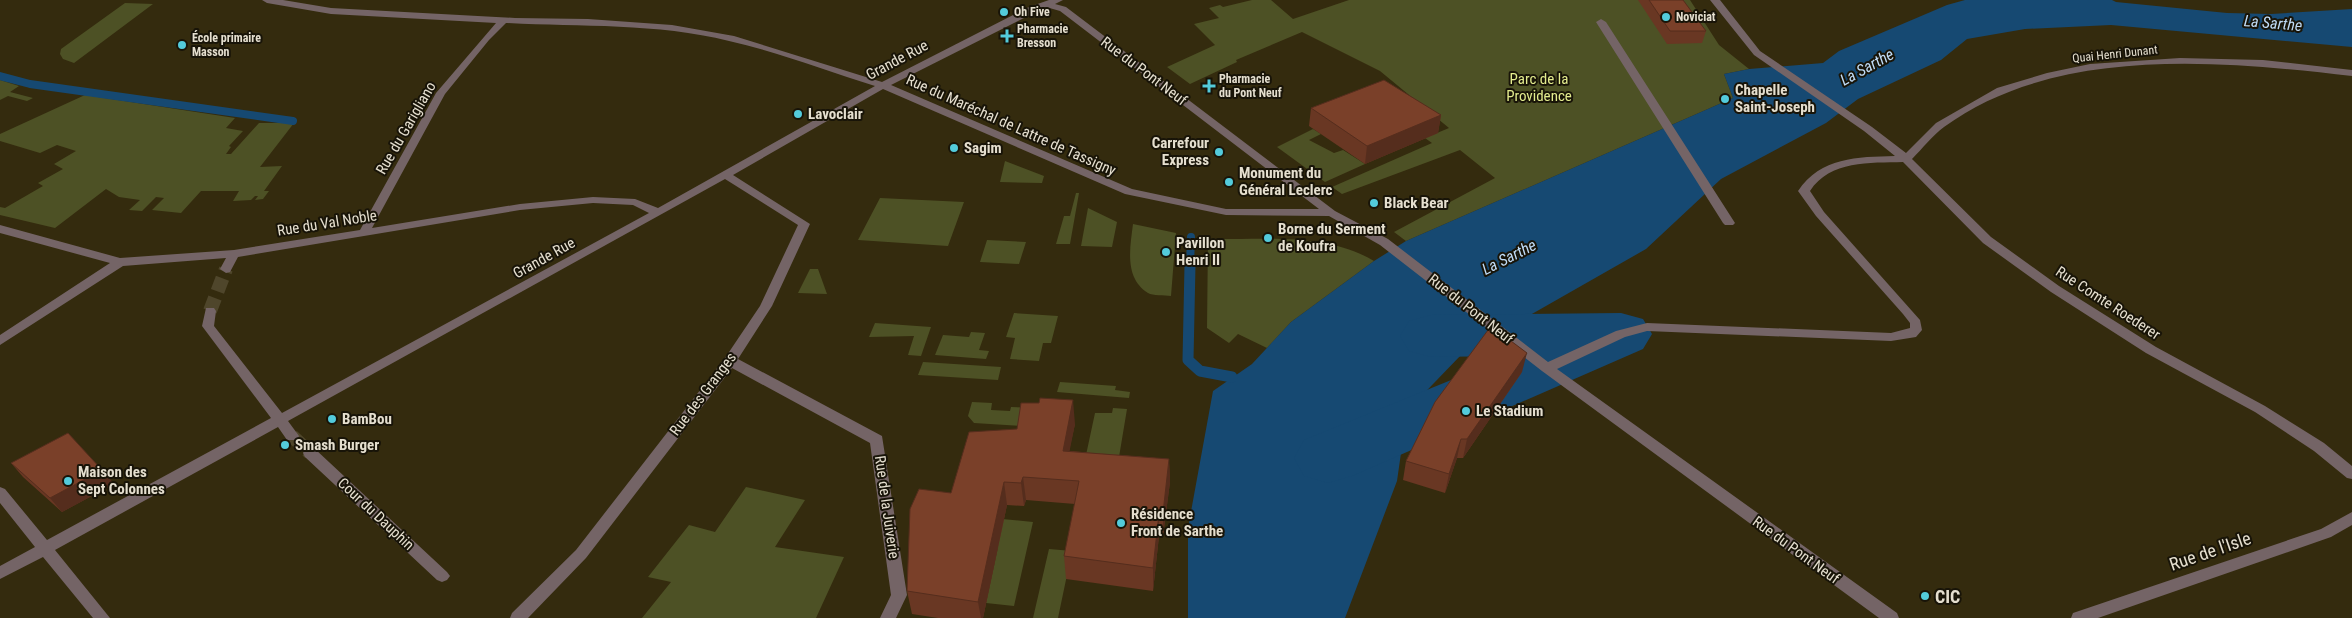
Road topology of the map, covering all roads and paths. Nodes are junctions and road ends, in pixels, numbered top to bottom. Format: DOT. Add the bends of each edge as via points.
graph roads {
  1 [pos="267,0"];
  2 [pos="1715,0"];
  3 [pos="1054,2"];
  4 [pos="504,20"];
  5 [pos="1602,22"];
  6 [pos="2352,73"];
  7 [pos="883,85"];
  8 [pos="1906,160"];
  9 [pos="726,175"];
  10 [pos="658,214"];
  11 [pos="1331,214"];
  12 [pos="1729,223"];
  13 [pos="0,229"];
  14 [pos="363,234"];
  15 [pos="234,254"];
  16 [pos="120,262"];
  17 [pos="226,269"];
  18 [pos="210,311"];
  19 [pos="0,341"];
  20 [pos="730,361"];
  21 [pos="1547,368"];
  22 [pos="278,421"];
  23 [pos="292,436"];
  24 [pos="310,453"];
  25 [pos="2352,474"];
  26 [pos="0,492"];
  27 [pos="2352,518"];
  28 [pos="46,548"];
  29 [pos="0,573"];
  30 [pos="442,576"];
  31 [pos="102,618"];
  32 [pos="518,618"];
  33 [pos="888,618"];
  34 [pos="1890,618"];
  35 [pos="2079,618"];
  1 -- 4 [label="street, Rue du Maréchal de Lattre de Tassigny" via="331,11"];
  2 -- 8 [label="street, Rue Comte Roederer" via="1757,53 1868,129"];
  3 -- 7 [label="street, Grande Rue" via="1032,9"];
  3 -- 11 [label="street, Rue du Pont Neuf"];
  4 -- 7 [label="street, Rue du Maréchal de Lattre de Tassigny" via="672,28 731,38"];
  4 -- 14 [label="street, Rue du Garigliano" via="441,93"];
  5 -- 12 [label="street"];
  6 -- 8 [label="street, Quai Henri Dunant" via="2263,63 2180,61 2090,67 2001,90 1940,125"];
  7 -- 9 [label="street, Grande Rue"];
  7 -- 11 [label="street, Rue du Maréchal de Lattre de Tassigny" via="1129,192 1226,212"];
  8 -- 21 [label="street" via="1860,160 1838,165 1815,175 1804,191 1820,214 1908,311 1916,323 1916,330 1911,334 1891,338 1647,327 1621,334"];
  8 -- 25 [label="street, Rue Comte Roederer" via="1987,240 2055,289 2151,350 2260,409"];
  9 -- 10 [label="street, Grande Rue"];
  9 -- 20 [label="street, Rue des Granges" via="804,224 766,306"];
  10 -- 14 [label="street, Rue du Val Noble" via="635,202 593,200 520,207"];
  10 -- 22 [label="street, Grande Rue"];
  11 -- 21 [label="street, Rue du Pont Neuf" via="1384,242"];
  13 -- 16 [label="street, Rue du Val Noble"];
  14 -- 15 [label="street, Rue du Val Noble"];
  15 -- 16 [label="street, Rue du Val Noble"];
  15 -- 17 [label="street"];
  16 -- 19 [label="street"];
  18 -- 22 [label="street" via="208,326"];
  20 -- 32 [label="street, Rue des Granges" via="581,554"];
  20 -- 33 [label="street, Rue de la Juiverie" via="877,440 899,595"];
  21 -- 34 [label="street, Rue du Pont Neuf"];
  22 -- 23 [label="street"];
  22 -- 28 [label="street, Grande Rue"];
  24 -- 30 [label="street, Cour du Dauphin"];
  26 -- 28 [label="street"];
  27 -- 35 [label="street, Rue de l'Isle" via="2326,533"];
  28 -- 29 [label="street, Grande Rue"];
  28 -- 31 [label="street"];
}
